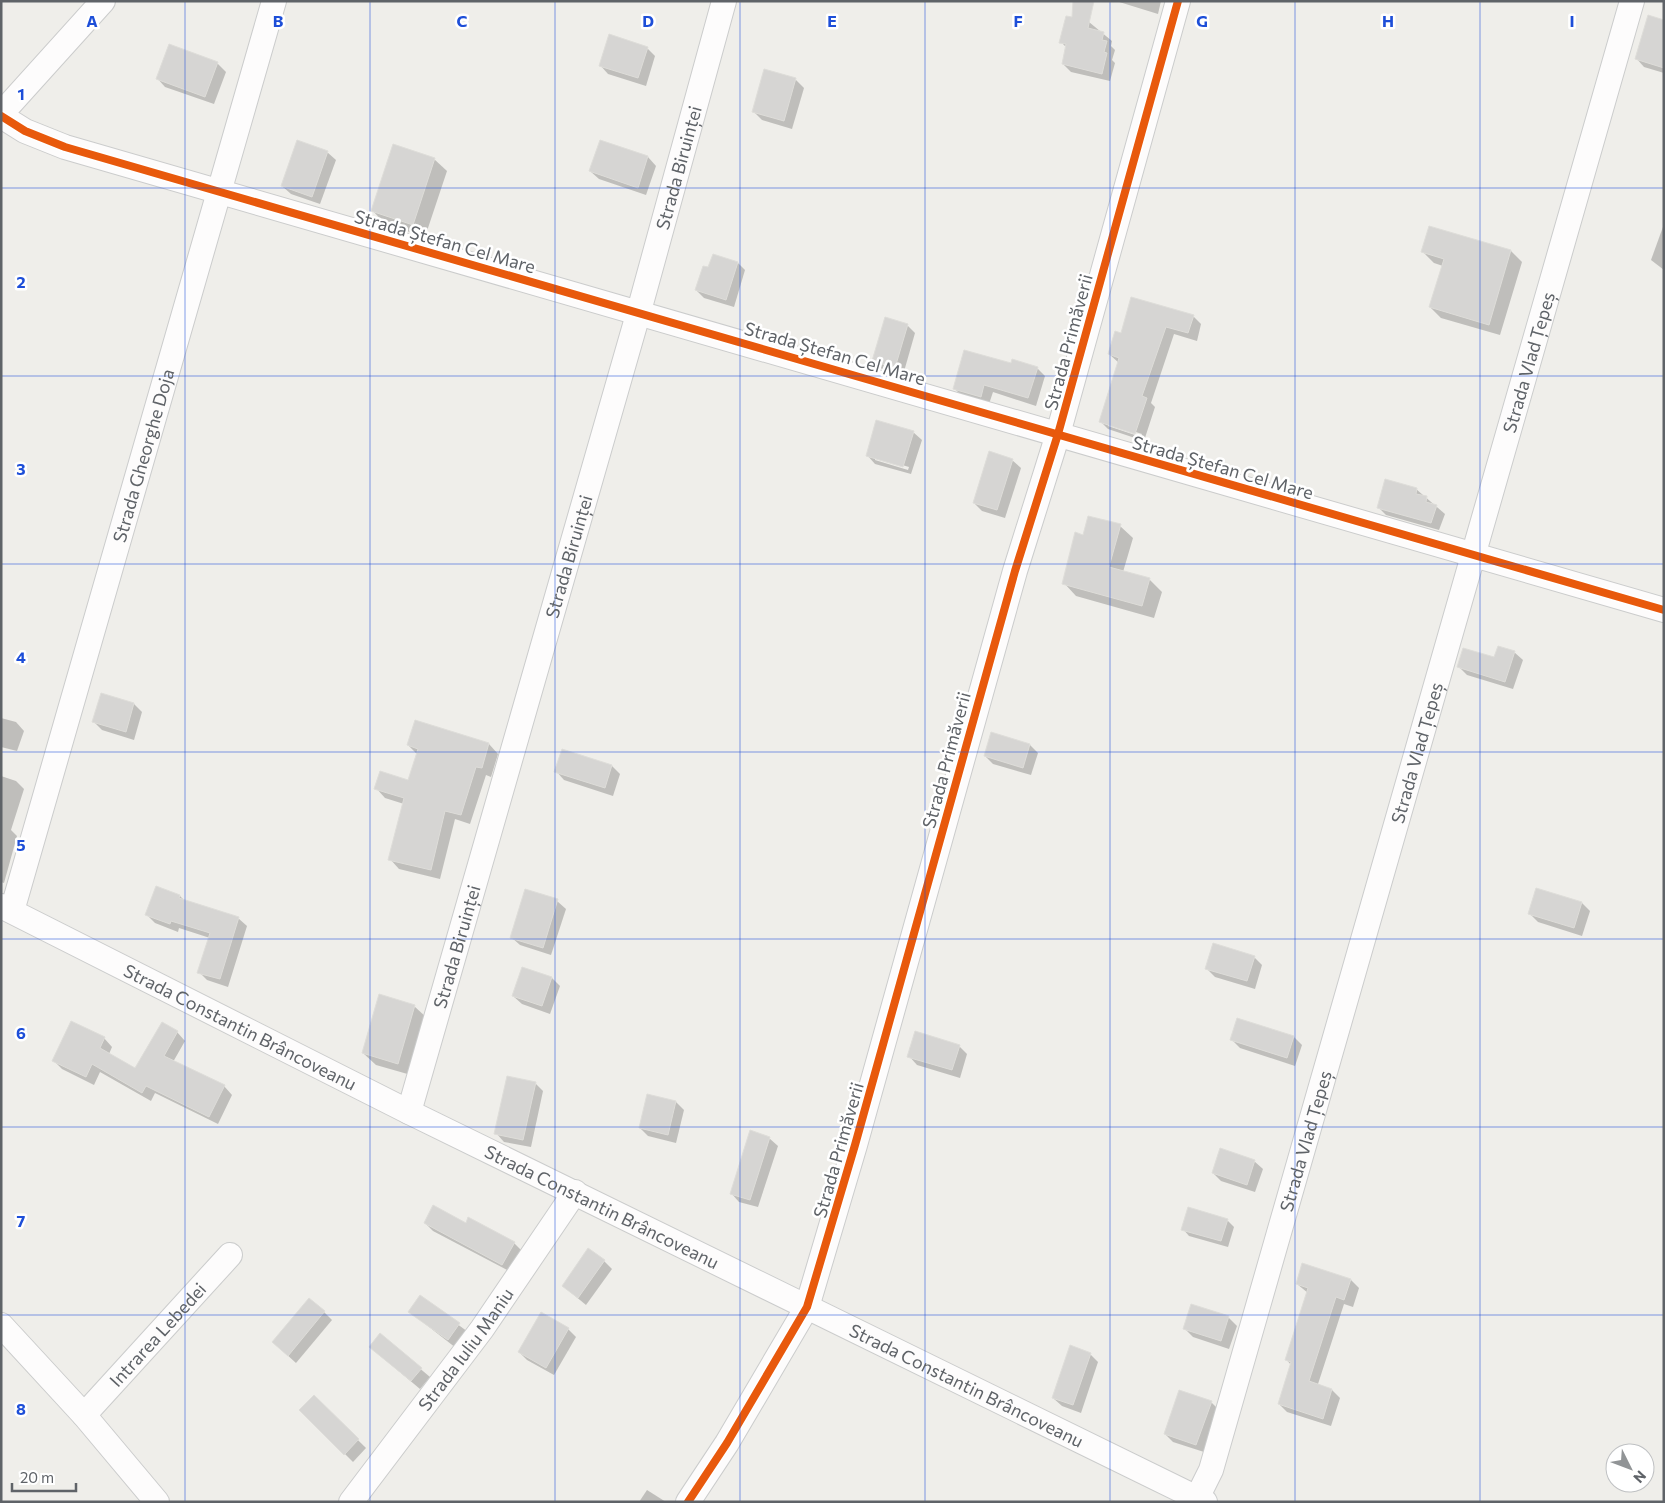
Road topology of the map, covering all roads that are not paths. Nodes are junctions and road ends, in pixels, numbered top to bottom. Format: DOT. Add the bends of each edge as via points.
graph roads {
  1 [pos="103,1"];
  2 [pos="274,1"];
  3 [pos="724,1"];
  4 [pos="1178,1"];
  5 [pos="1632,1"];
  6 [pos="1,115"];
  7 [pos="221,191"];
  8 [pos="639,312"];
  9 [pos="1058,434"];
  10 [pos="1475,554"];
  11 [pos="1664,610"];
  12 [pos="7,909"];
  13 [pos="408,1112"];
  14 [pos="575,1192"];
  15 [pos="230,1256"];
  16 [pos="807,1307"];
  17 [pos="1,1326"];
  18 [pos="84,1415"];
  19 [pos="1199,1501"];
  20 [pos="157,1502"];
  21 [pos="351,1502"];
  22 [pos="688,1502"];
  1 -- 6 [label="street"];
  2 -- 7 [label="street, Strada Gheorghe Doja"];
  3 -- 8 [label="street, Strada Biruinței"];
  4 -- 9 [label="street, Strada Primăverii"];
  5 -- 10 [label="street, Strada Vlad Țepeș"];
  6 -- 7 [label="street, Strada Ștefan Cel Mare" via="25,132 65,146"];
  7 -- 8 [label="street, Strada Ștefan Cel Mare"];
  7 -- 12 [label="street, Strada Gheorghe Doja"];
  8 -- 9 [label="street, Strada Ștefan Cel Mare"];
  8 -- 13 [label="street, Strada Biruinței"];
  9 -- 10 [label="street, Strada Ștefan Cel Mare"];
  9 -- 16 [label="street, Strada Primăverii" via="1010,589"];
  10 -- 11 [label="street, Strada Ștefan Cel Mare"];
  10 -- 19 [label="street, Strada Vlad Țepeș" via="1211,1470"];
  12 -- 13 [label="street, Strada Constantin Brâncoveanu"];
  13 -- 14 [label="street, Strada Constantin Brâncoveanu"];
  14 -- 16 [label="street, Strada Constantin Brâncoveanu"];
  14 -- 21 [label="street, Strada Iuliu Maniu" via="482,1329"];
  15 -- 18 [label="street, Intrarea Lebedei"];
  16 -- 19 [label="street, Strada Constantin Brâncoveanu"];
  16 -- 22 [label="street, Strada Primăverii" via="727,1443"];
  17 -- 18 [label="street"];
  18 -- 20 [label="street"];
}
